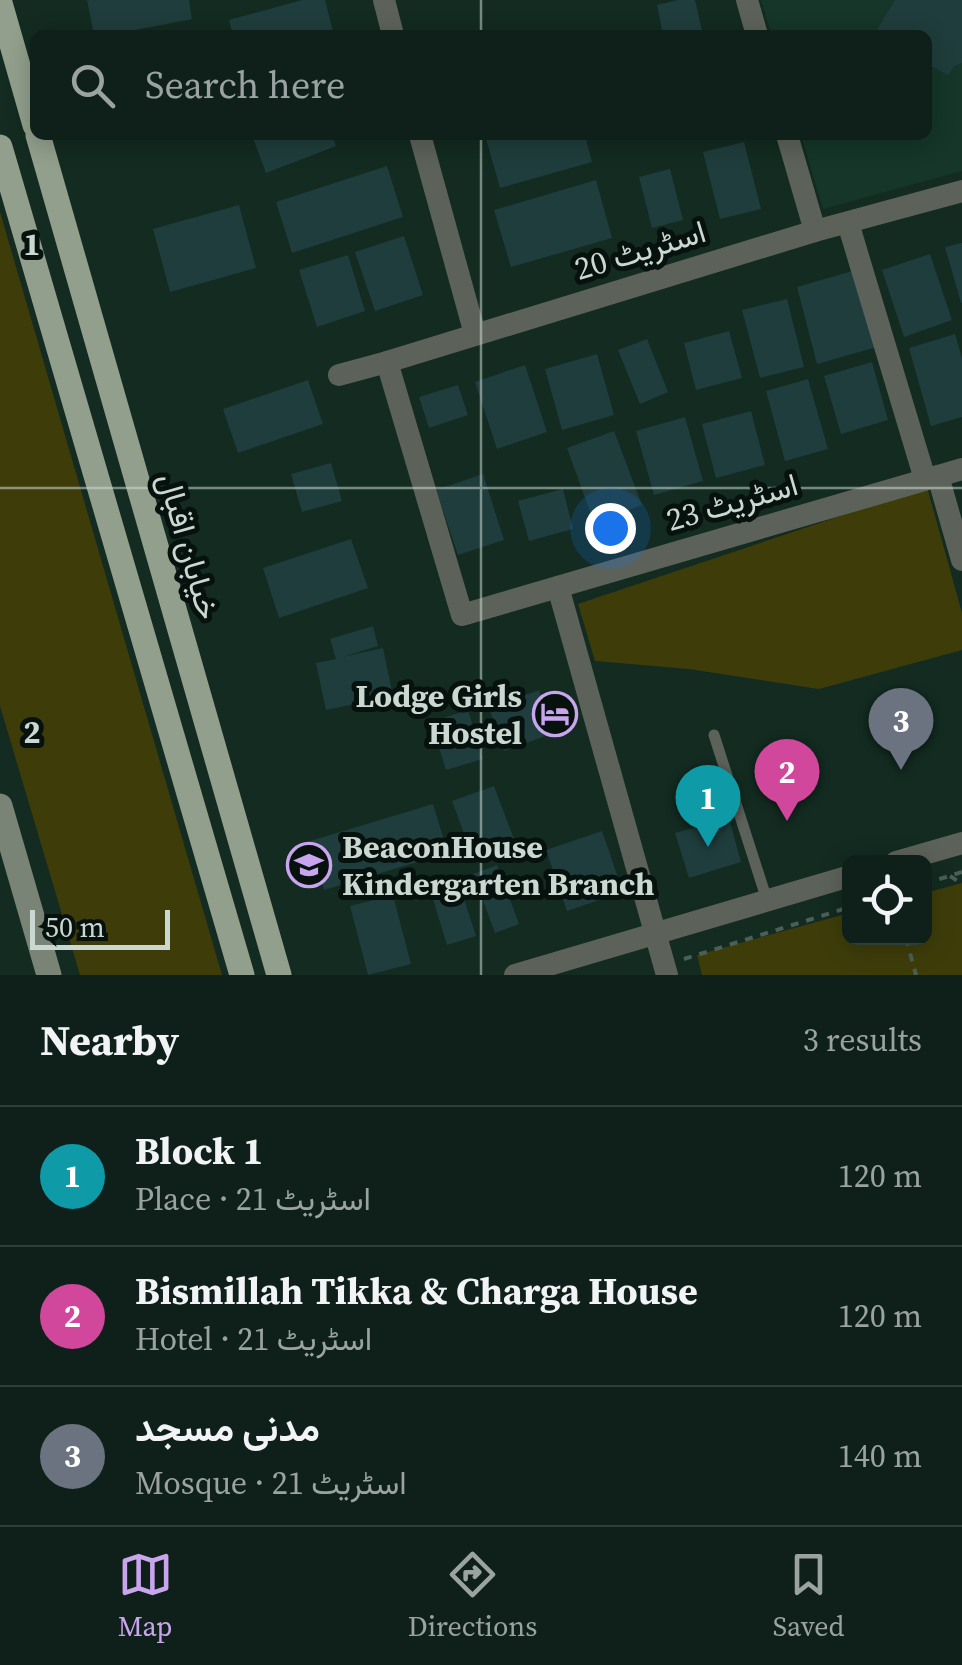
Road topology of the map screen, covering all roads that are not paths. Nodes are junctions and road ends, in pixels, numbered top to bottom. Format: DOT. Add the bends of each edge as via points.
graph roads {
  1 [pos="384,0"];
  2 [pos="747,0"];
  3 [pos="0,3"];
  4 [pos="392,30"];
  5 [pos="756,30"];
  6 [pos="30,108"];
  7 [pos="39,140"];
  8 [pos="421,140"];
  9 [pos="789,140"];
  10 [pos="0,147"];
  11 [pos="962,192"];
  12 [pos="848,223"];
  13 [pos="816,231"];
  14 [pos="474,334"];
  15 [pos="386,362"];
  16 [pos="339,375"];
  17 [pos="962,469"];
  18 [pos="931,478"];
  19 [pos="962,560"];
  20 [pos="558,586"];
  21 [pos="714,735"];
  22 [pos="0,806"];
  23 [pos="962,843"];
  24 [pos="920,855"];
  25 [pos="842,878"];
  26 [pos="767,900"];
  27 [pos="656,934"];
  28 [pos="673,968"];
  29 [pos="49,975"];
  30 [pos="242,975"];
  31 [pos="279,975"];
  32 [pos="515,975"];
  1 -- 4 [label="street"];
  2 -- 5 [label="street"];
  3 -- 6 [label="main road"];
  7 -- 31 [label="main road, خیابان اقبال"];
  8 -- 14 [label="street"];
  9 -- 13 [label="street"];
  10 -- 30 [label="main road, خیابان اقبال"];
  11 -- 12 [label="street, اسٹریٹ 20"];
  12 -- 13 [label="street, اسٹریٹ 20"];
  12 -- 18 [label="street"];
  13 -- 14 [label="street, اسٹریٹ 20"];
  14 -- 15 [label="street, اسٹریٹ 20"];
  15 -- 16 [label="street, اسٹریٹ 20"];
  15 -- 20 [label="street, اسٹریٹ 23" via="462,615"];
  17 -- 18 [label="street, اسٹریٹ 23"];
  18 -- 19 [label="street"];
  18 -- 20 [label="street, اسٹریٹ 23"];
  20 -- 27 [label="street"];
  21 -- 26 [label="lane"];
  22 -- 29 [label="street"];
  23 -- 24 [label="street"];
  25 -- 26 [label="street"];
  26 -- 27 [label="street"];
  27 -- 28 [label="street"];
  27 -- 32 [label="street"];
}
